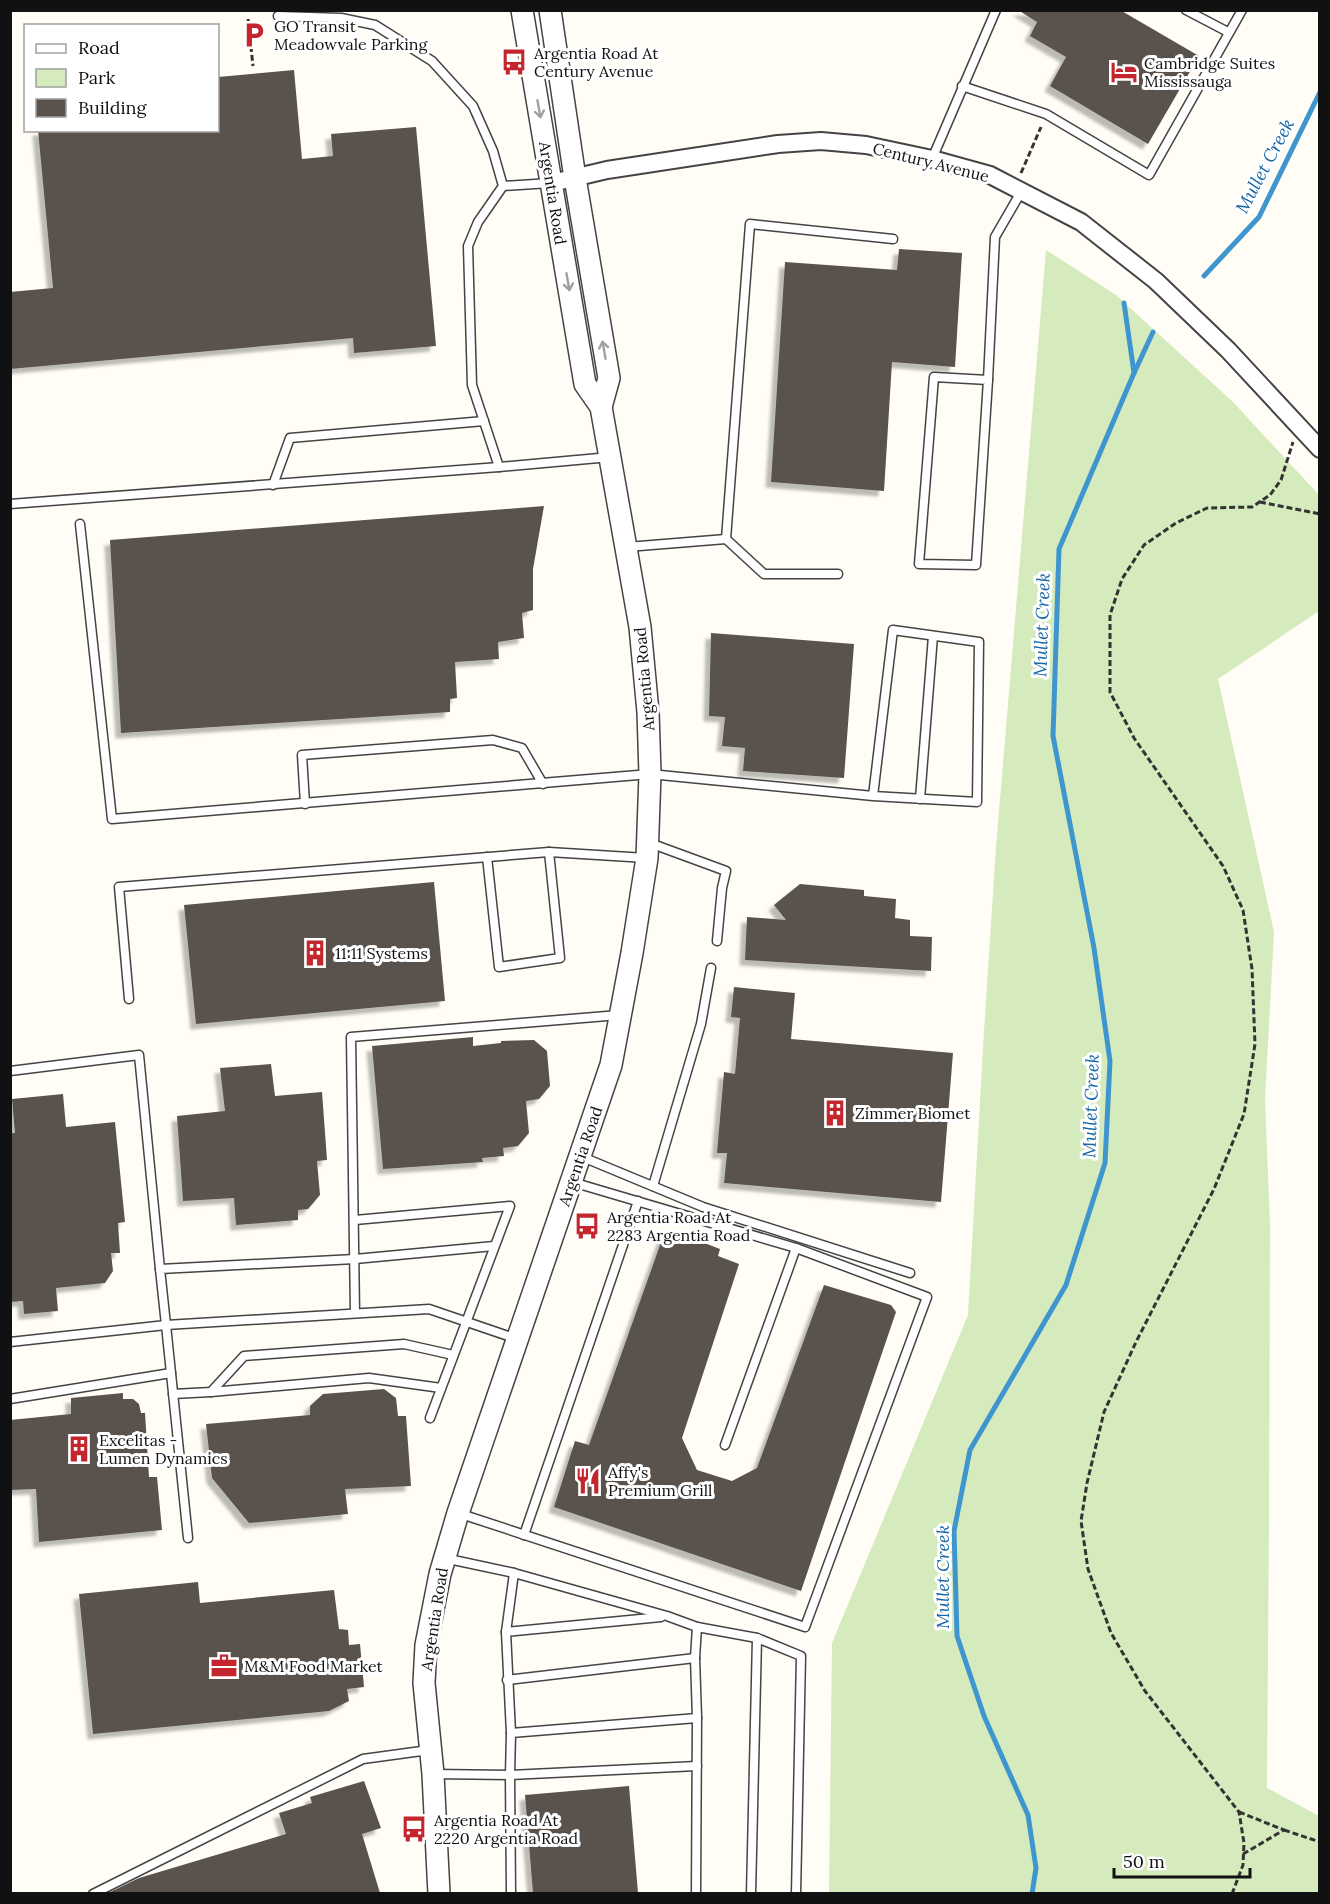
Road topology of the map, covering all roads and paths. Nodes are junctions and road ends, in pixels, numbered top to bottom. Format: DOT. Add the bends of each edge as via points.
graph roads {
  1 [pos="522,10"];
  2 [pos="550,10"];
  3 [pos="996,10"];
  4 [pos="1186,10"];
  5 [pos="1242,10"];
  6 [pos="278,16"];
  7 [pos="248,19"];
  8 [pos="1228,32"];
  9 [pos="253,66"];
  10 [pos="962,86"];
  11 [pos="1046,114"];
  12 [pos="932,159"];
  13 [pos="575,178"];
  14 [pos="552,183"];
  15 [pos="503,186"];
  16 [pos="1017,190"];
  17 [pos="893,239"];
  18 [pos="988,380"];
  19 [pos="601,407"];
  20 [pos="484,421"];
  21 [pos="1298,426"];
  22 [pos="1320,449"];
  23 [pos="610,457"];
  24 [pos="499,467"];
  25 [pos="273,485"];
  26 [pos="1260,502"];
  27 [pos="10,504"];
  28 [pos="1320,514"];
  29 [pos="80,524"];
  30 [pos="726,539"];
  31 [pos="627,547"];
  32 [pos="838,574"];
  33 [pos="933,636"];
  34 [pos="650,774"];
  35 [pos="543,784"];
  36 [pos="873,796"];
  37 [pos="920,799"];
  38 [pos="305,804"];
  39 [pos="647,850"];
  40 [pos="549,852"];
  41 [pos="487,856"];
  42 [pos="717,941"];
  43 [pos="711,968"];
  44 [pos="129,999"];
  45 [pos="619,1015"];
  46 [pos="10,1071"];
  47 [pos="580,1155"];
  48 [pos="572,1181"];
  49 [pos="653,1186"];
  50 [pos="638,1201"];
  51 [pos="355,1220"];
  52 [pos="494,1246"];
  53 [pos="796,1248"];
  54 [pos="355,1259"];
  55 [pos="160,1269"];
  56 [pos="910,1273"];
  57 [pos="355,1313"];
  58 [pos="466,1321"];
  59 [pos="166,1325"];
  60 [pos="517,1339"];
  61 [pos="10,1342"];
  62 [pos="453,1355"];
  63 [pos="171,1373"];
  64 [pos="441,1388"];
  65 [pos="211,1392"];
  66 [pos="173,1394"];
  67 [pos="10,1399"];
  68 [pos="430,1418"];
  69 [pos="725,1445"];
  70 [pos="458,1513"];
  71 [pos="524,1534"];
  72 [pos="188,1538"];
  73 [pos="444,1557"];
  74 [pos="514,1573"];
  75 [pos="667,1616"];
  76 [pos="697,1627"];
  77 [pos="506,1632"];
  78 [pos="757,1638"];
  79 [pos="695,1658"];
  80 [pos="507,1680"];
  81 [pos="697,1719"];
  82 [pos="511,1733"];
  83 [pos="430,1750"];
  84 [pos="696,1766"];
  85 [pos="433,1774"];
  86 [pos="510,1775"];
  87 [pos="1239,1812"];
  88 [pos="1284,1830"];
  89 [pos="1320,1842"];
  90 [pos="1243,1854"];
  91 [pos="93,1893"];
  92 [pos="439,1893"];
  93 [pos="511,1893"];
  94 [pos="696,1893"];
  95 [pos="751,1893"];
  96 [pos="796,1893"];
  97 [pos="1232,1893"];
  1 -- 14 [label="street, Argentia Road, one-way"];
  2 -- 13 [label="street, Argentia Road"];
  3 -- 10 [label="lane"];
  4 -- 8 [label="lane"];
  5 -- 8 [label="lane"];
  6 -- 15 [label="lane" via="341,18 375,25 432,62 473,106"];
  7 -- 9 [label="path"];
  8 -- 11 [label="lane" via="1149,175"];
  10 -- 11 [label="lane"];
  10 -- 12 [label="lane"];
  11 -- 16 [label="path"];
  12 -- 13 [label="street, Century Avenue" via="866,145 821,141 607,170"];
  12 -- 16 [label="street, Century Avenue" via="990,175"];
  13 -- 14 [label="street, Century Avenue"];
  19 -- 13 [label="street, Argentia Road, one-way" via="609,378"];
  14 -- 15 [label="lane"];
  14 -- 19 [label="street, Argentia Road, one-way" via="585,384"];
  15 -- 20 [label="lane" via="478,222 468,246 472,385"];
  16 -- 18 [label="lane" via="994,237"];
  16 -- 21 [label="street, Century Avenue" via="1081,222 1156,281 1228,350"];
  17 -- 30 [label="lane" via="750,224"];
  18 -- 18 [label="lane" via="976,565 919,564 934,377"];
  19 -- 23 [label="street, Argentia Road"];
  20 -- 24 [label="lane"];
  20 -- 25 [label="lane" via="290,438"];
  21 -- 22 [label="street, Century Avenue"];
  21 -- 26 [label="path" via="1281,480"];
  23 -- 24 [label="lane"];
  23 -- 31 [label="street, Argentia Road"];
  24 -- 25 [label="lane"];
  25 -- 27 [label="lane"];
  26 -- 28 [label="path"];
  26 -- 87 [label="path" via="1252,507 1207,508 1176,523 1144,546 1122,579 1110,615 1110,692 1134,738 1223,866 1243,910 1252,969 1254,1044 1244,1114 1214,1189 1104,1412 1081,1521 1089,1569 1111,1633 1145,1691"];
  29 -- 38 [label="lane" via="112,819"];
  30 -- 31 [label="lane"];
  30 -- 32 [label="lane" via="764,574"];
  31 -- 34 [label="street, Argentia Road" via="640,627"];
  33 -- 36 [label="lane" via="893,630"];
  33 -- 37 [label="lane"];
  33 -- 37 [label="lane" via="979,642 977,802"];
  34 -- 35 [label="lane"];
  34 -- 36 [label="lane"];
  34 -- 39 [label="street, Argentia Road"];
  35 -- 38 [label="lane"];
  35 -- 38 [label="lane" via="522,748 493,740 302,754"];
  36 -- 37 [label="lane"];
  39 -- 40 [label="lane"];
  39 -- 42 [label="lane" via="726,871"];
  39 -- 45 [label="street, Argentia Road"];
  40 -- 41 [label="lane"];
  40 -- 41 [label="lane" via="560,958 499,967"];
  41 -- 44 [label="lane" via="119,887"];
  43 -- 49 [label="lane" via="701,1024"];
  45 -- 47 [label="street, Argentia Road" via="611,1065"];
  45 -- 51 [label="lane" via="351,1037"];
  46 -- 55 [label="lane" via="139,1055"];
  47 -- 48 [label="street, Argentia Road"];
  47 -- 49 [label="lane"];
  48 -- 50 [label="lane"];
  48 -- 60 [label="street, Argentia Road"];
  49 -- 56 [label="lane" via="703,1207"];
  50 -- 53 [label="lane"];
  50 -- 71 [label="lane"];
  51 -- 52 [label="lane" via="510,1206"];
  51 -- 54 [label="lane"];
  52 -- 54 [label="lane"];
  52 -- 58 [label="lane"];
  53 -- 69 [label="lane"];
  53 -- 71 [label="lane" via="927,1297 805,1627"];
  54 -- 55 [label="lane"];
  54 -- 57 [label="lane"];
  55 -- 59 [label="lane"];
  57 -- 58 [label="lane" via="429,1309"];
  57 -- 59 [label="lane"];
  58 -- 60 [label="lane"];
  58 -- 62 [label="lane"];
  59 -- 61 [label="lane"];
  59 -- 63 [label="lane"];
  60 -- 70 [label="street, Argentia Road"];
  62 -- 64 [label="lane"];
  62 -- 65 [label="lane" via="404,1344 244,1356"];
  63 -- 66 [label="lane"];
  63 -- 67 [label="lane"];
  64 -- 65 [label="lane" via="369,1378"];
  64 -- 68 [label="lane"];
  65 -- 66 [label="lane"];
  66 -- 72 [label="lane"];
  70 -- 71 [label="lane"];
  70 -- 73 [label="street, Argentia Road"];
  73 -- 74 [label="lane"];
  73 -- 83 [label="street, Argentia Road" via="426,1645 424,1674"];
  74 -- 75 [label="lane"];
  74 -- 77 [label="lane"];
  75 -- 76 [label="lane"];
  75 -- 77 [label="lane"];
  76 -- 78 [label="lane"];
  76 -- 79 [label="lane"];
  77 -- 80 [label="lane"];
  78 -- 95 [label="lane"];
  78 -- 96 [label="lane" via="801,1656"];
  79 -- 80 [label="lane"];
  79 -- 81 [label="lane"];
  80 -- 82 [label="lane"];
  81 -- 82 [label="lane"];
  81 -- 84 [label="lane"];
  82 -- 86 [label="lane"];
  83 -- 85 [label="street, Argentia Road"];
  83 -- 91 [label="lane" via="363,1759"];
  84 -- 86 [label="lane"];
  84 -- 94 [label="lane"];
  85 -- 86 [label="lane"];
  85 -- 92 [label="street, Argentia Road"];
  86 -- 93 [label="lane"];
  87 -- 88 [label="path"];
  87 -- 90 [label="path"];
  88 -- 89 [label="path"];
  88 -- 90 [label="path"];
  90 -- 97 [label="path"];
}
